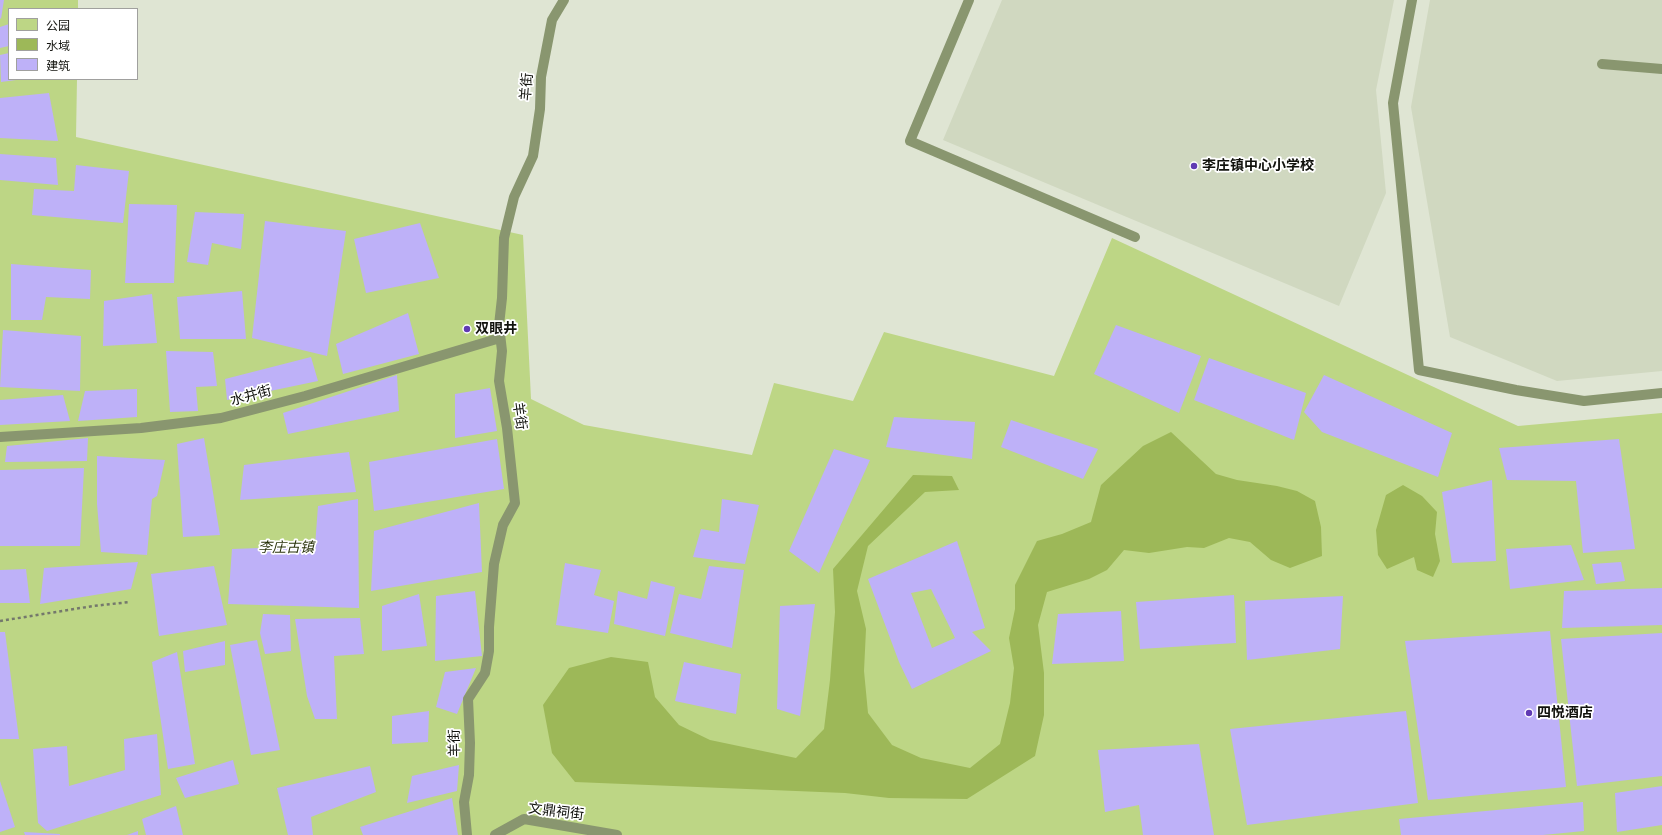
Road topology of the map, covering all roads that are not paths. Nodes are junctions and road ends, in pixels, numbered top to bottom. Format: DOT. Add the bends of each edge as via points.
graph roads {
  1 [pos="564,0"];
  2 [pos="969,0"];
  3 [pos="1412,0"];
  4 [pos="1602,64"];
  5 [pos="1662,69"];
  6 [pos="1135,237"];
  7 [pos="500,338"];
  8 [pos="1662,393"];
  9 [pos="0,436"];
  10 [pos="467,835"];
  11 [pos="495,835"];
  12 [pos="617,835"];
  1 -- 7 [label="lane, 羊街" via="552,20 541,77 540,109 533,156 514,197 504,238"];
  2 -- 6 [label="lane" via="910,142"];
  3 -- 8 [label="lane" via="1393,103 1419,370 1584,401"];
  4 -- 5 [label="lane"];
  7 -- 9 [label="lane, 水井街" via="305,396 221,418 142,428"];
  7 -- 10 [label="lane, 羊街" via="502,351 499,381 515,503 503,525 494,564 489,651 485,673 468,699 469,775 464,802"];
  11 -- 12 [label="lane, 文鼎祠街" via="524,819"];
}
